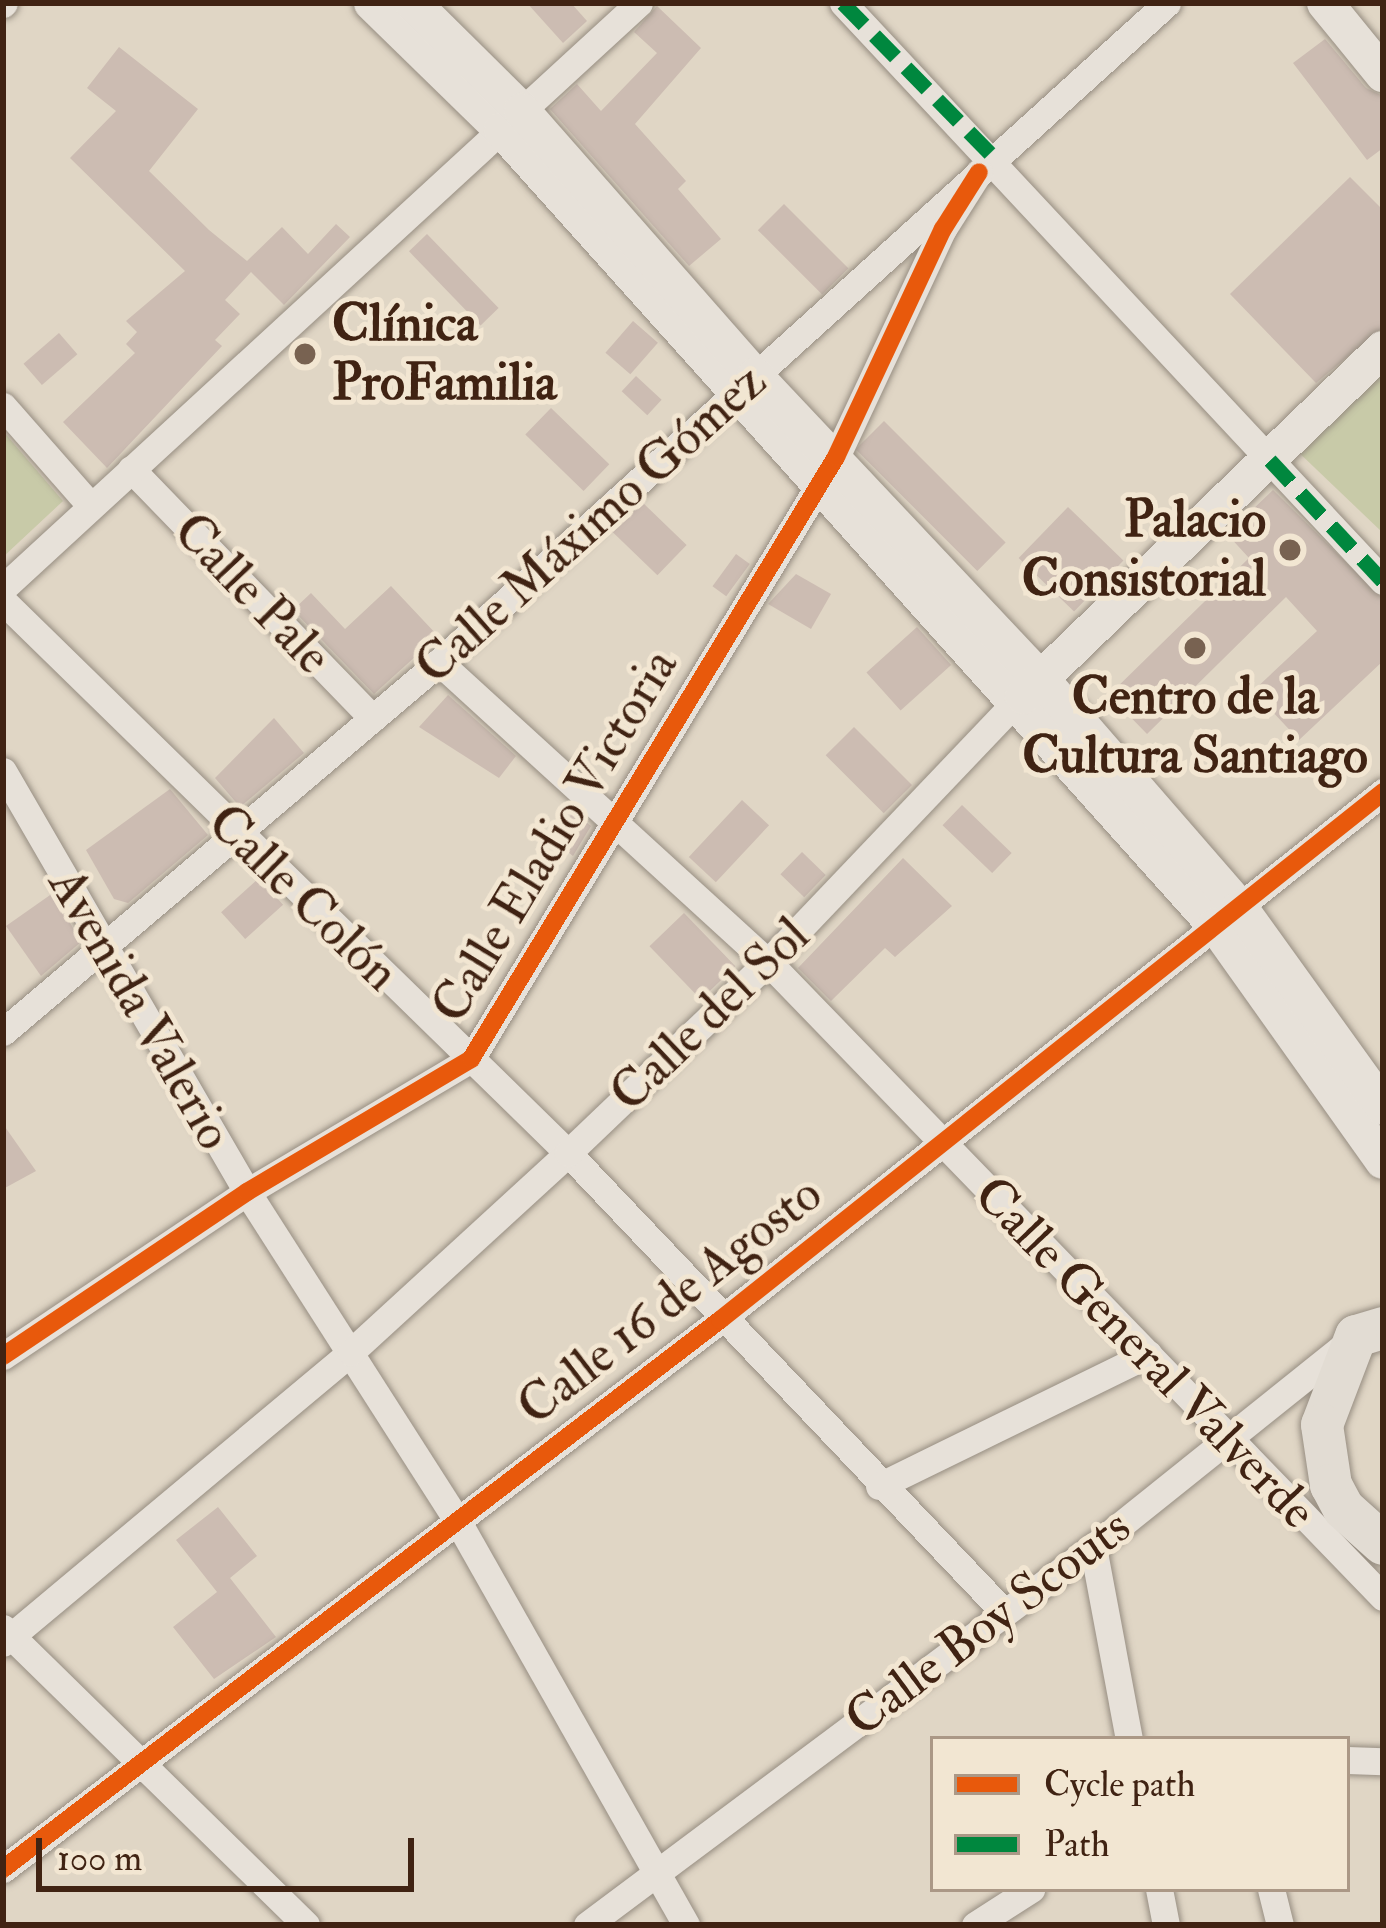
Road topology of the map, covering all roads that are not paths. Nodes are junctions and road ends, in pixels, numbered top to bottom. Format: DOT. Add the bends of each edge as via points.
graph roads {
  1 [pos="372,3"];
  2 [pos="413,3"];
  3 [pos="639,3"];
  4 [pos="843,3"];
  5 [pos="1167,3"];
  6 [pos="1325,3"];
  7 [pos="1383,74"];
  8 [pos="512,120"];
  9 [pos="987,164"];
  10 [pos="859,282"];
  11 [pos="903,311"];
  12 [pos="1383,349"];
  13 [pos="745,386"];
  14 [pos="3,406"];
  15 [pos="1270,460"];
  16 [pos="131,469"];
  17 [pos="826,469"];
  18 [pos="91,506"];
  19 [pos="1383,581"];
  20 [pos="3,588"];
  21 [pos="3,601"];
  22 [pos="439,662"];
  23 [pos="1028,691"];
  24 [pos="372,718"];
  25 [pos="3,771"];
  26 [pos="1383,792"];
  27 [pos="621,820"];
  28 [pos="235,836"];
  29 [pos="1228,917"];
  30 [pos="102,948"];
  31 [pos="768,962"];
  32 [pos="3,1032"];
  33 [pos="471,1059"];
  34 [pos="1383,1107"];
  35 [pos="939,1142"];
  36 [pos="568,1153"];
  37 [pos="1383,1161"];
  38 [pos="247,1192"];
  39 [pos="720,1320"];
  40 [pos="1374,1325"];
  41 [pos="351,1352"];
  42 [pos="1148,1354"];
  43 [pos="3,1356"];
  44 [pos="1228,1435"];
  45 [pos="879,1486"];
  46 [pos="457,1520"];
  47 [pos="1383,1544"];
  48 [pos="1093,1547"];
  49 [pos="1383,1597"];
  50 [pos="1002,1610"];
  51 [pos="6,1636"];
  52 [pos="1128,1736"];
  53 [pos="1350,1760"];
  54 [pos="142,1761"];
  55 [pos="1383,1761"];
  56 [pos="3,1869"];
  57 [pos="660,1871"];
  58 [pos="1026,1892"];
  59 [pos="1160,1892"];
  60 [pos="1272,1892"];
  61 [pos="306,1925"];
  62 [pos="586,1925"];
  63 [pos="686,1925"];
  64 [pos="975,1925"];
  65 [pos="1166,1925"];
  66 [pos="1280,1925"];
  1 -- 8 [label="main road"];
  2 -- 8 [label="main road"];
  3 -- 8 [label="street"];
  4 -- 9 [label="street"];
  5 -- 9 [label="street, Calle Máximo Gómez"];
  6 -- 7 [label="main road"];
  8 -- 13 [label="main road"];
  8 -- 16 [label="street"];
  9 -- 10 [label="street, Calle Máximo Gómez"];
  9 -- 11 [label="street, Calle Eladio Victoria"];
  9 -- 15 [label="street"];
  10 -- 11 [label="street"];
  10 -- 13 [label="street, Calle Máximo Gómez"];
  11 -- 17 [label="street, Calle Eladio Victoria"];
  12 -- 15 [label="main road, Calle del Sol"];
  13 -- 17 [label="main road"];
  13 -- 22 [label="street, Calle Máximo Gómez"];
  14 -- 18 [label="street"];
  15 -- 19 [label="street"];
  15 -- 23 [label="main road, Calle del Sol"];
  16 -- 18 [label="street"];
  16 -- 24 [label="street, Calle Pale"];
  17 -- 23 [label="main road"];
  17 -- 27 [label="street, Calle Eladio Victoria"];
  18 -- 20 [label="street"];
  21 -- 28 [label="street, Calle Colón"];
  22 -- 24 [label="street, Calle Máximo Gómez"];
  22 -- 27 [label="street, Calle General Valverde"];
  23 -- 29 [label="main road"];
  23 -- 31 [label="street, Calle del Sol"];
  24 -- 28 [label="street, Calle Máximo Gómez"];
  25 -- 30 [label="street, Avenida Valerio"];
  26 -- 29 [label="street, Calle 16 de Agosto"];
  27 -- 31 [label="street, Calle General Valverde"];
  27 -- 33 [label="street, Calle Eladio Victoria"];
  28 -- 30 [label="street, Calle Máximo Gómez"];
  28 -- 33 [label="street, Calle Colón"];
  29 -- 34 [label="main road"];
  29 -- 35 [label="street, Calle 16 de Agosto"];
  29 -- 37 [label="main road"];
  30 -- 32 [label="street, Calle Máximo Gómez"];
  30 -- 38 [label="street, Avenida Valerio"];
  31 -- 35 [label="street, Calle General Valverde"];
  31 -- 36 [label="street, Calle del Sol"];
  33 -- 36 [label="street, Calle Colón"];
  33 -- 38 [label="street, Calle Eladio Victoria"];
  35 -- 39 [label="street, Calle 16 de Agosto"];
  35 -- 42 [label="street, Calle General Valverde"];
  36 -- 39 [label="street, Calle Colón"];
  36 -- 41 [label="street, Calle del Sol"];
  38 -- 41 [label="street, Avenida Valerio"];
  38 -- 43 [label="street, Calle Eladio Victoria"];
  39 -- 45 [label="street, Calle Colón"];
  39 -- 46 [label="street, Calle 16 de Agosto"];
  40 -- 44 [label="street, Calle Boy Scouts"];
  40 -- 47 [label="main road" via="1328,1394 1325,1454 1344,1509"];
  41 -- 46 [label="street, Avenida Valerio"];
  41 -- 51 [label="street, Calle del Sol"];
  42 -- 44 [label="street, Calle General Valverde"];
  42 -- 45 [label="street"];
  44 -- 48 [label="street, Calle Boy Scouts"];
  44 -- 49 [label="street, Calle General Valverde"];
  45 -- 50 [label="street, Calle Colón"];
  46 -- 54 [label="street, Calle 16 de Agosto"];
  46 -- 57 [label="street, Avenida Valerio"];
  48 -- 50 [label="street, Calle Boy Scouts"];
  48 -- 52 [label="street"];
  50 -- 57 [label="street, Calle Boy Scouts"];
  51 -- 54 [label="street"];
  53 -- 55 [label="street"];
  54 -- 56 [label="street, Calle 16 de Agosto"];
  54 -- 61 [label="street"];
  57 -- 62 [label="street, Calle Boy Scouts"];
  57 -- 63 [label="street, Avenida Valerio"];
  58 -- 64 [label="street"];
  59 -- 65 [label="street"];
  60 -- 66 [label="street"];
}
